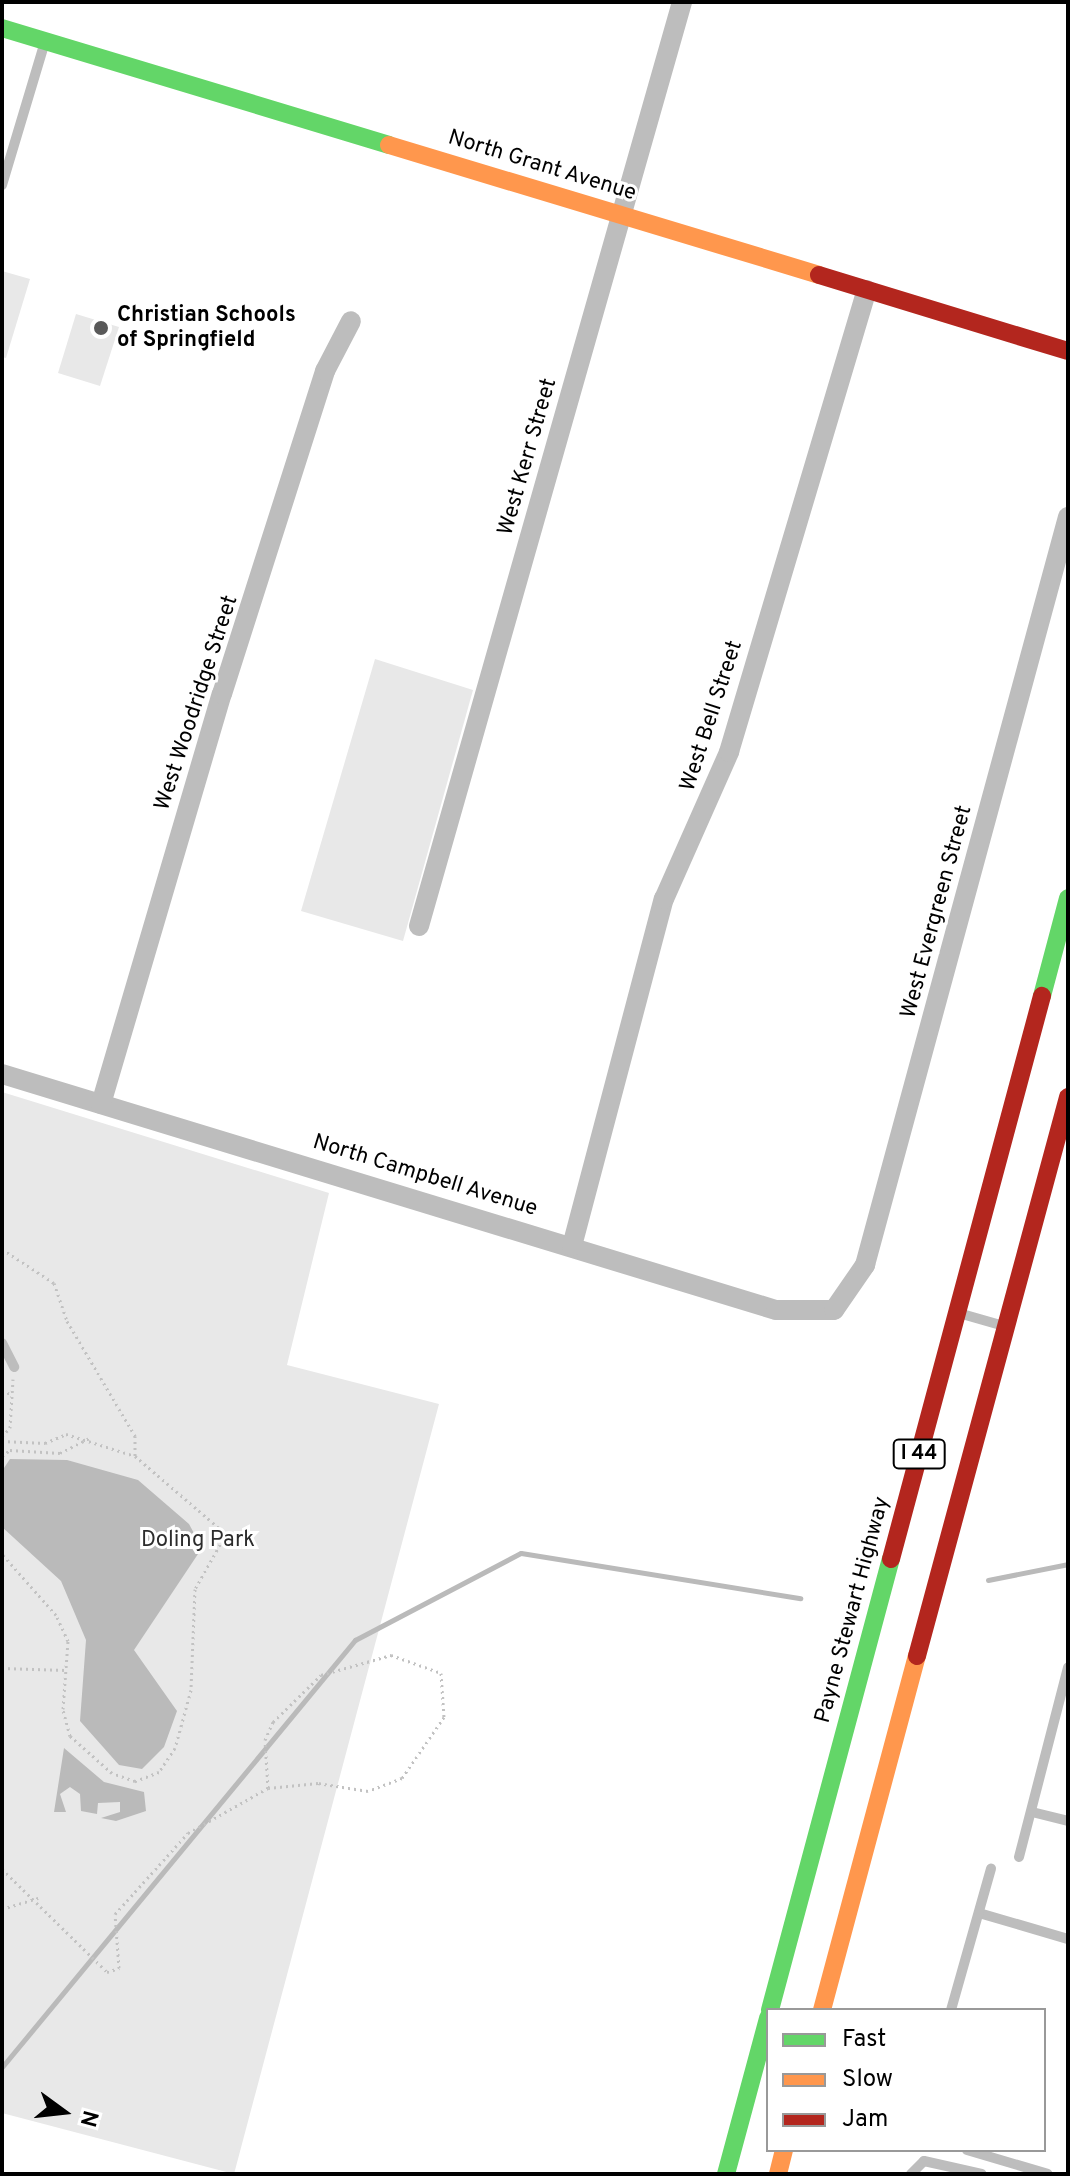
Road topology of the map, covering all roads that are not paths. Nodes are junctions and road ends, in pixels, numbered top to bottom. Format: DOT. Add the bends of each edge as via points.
graph roads {
  1 [pos="682,2"];
  2 [pos="2,28"];
  3 [pos="45,41"];
  4 [pos="2,185"];
  5 [pos="623,216"];
  6 [pos="867,290"];
  7 [pos="351,321"];
  8 [pos="1068,351"];
  9 [pos="1068,517"];
  10 [pos="1068,898"];
  11 [pos="419,926"];
  12 [pos="2,1074"];
  13 [pos="1068,1097"];
  14 [pos="101,1104"];
  15 [pos="572,1246"];
  16 [pos="834,1310"];
  17 [pos="957,1313"];
  18 [pos="1006,1327"];
  19 [pos="2,1343"];
  20 [pos="14,1367"];
  21 [pos="1068,1667"];
  22 [pos="1032,1812"];
  23 [pos="1068,1821"];
  24 [pos="1019,1857"];
  25 [pos="991,1869"];
  26 [pos="979,1913"];
  27 [pos="1068,1939"];
  28 [pos="771,2008"];
  29 [pos="823,2008"];
  30 [pos="952,2008"];
  31 [pos="766,2025"];
  32 [pos="784,2152"];
  33 [pos="974,2152"];
  34 [pos="726,2174"];
  35 [pos="778,2174"];
  36 [pos="911,2174"];
  37 [pos="982,2174"];
  38 [pos="1048,2174"];
  1 -- 5 [label="street, West Kerr Street"];
  2 -- 3 [label="main road, North Grant Avenue"];
  3 -- 4 [label="lane"];
  3 -- 5 [label="main road, North Grant Avenue"];
  5 -- 6 [label="main road, North Grant Avenue"];
  5 -- 11 [label="street, West Kerr Street"];
  6 -- 8 [label="main road, North Grant Avenue"];
  6 -- 15 [label="street, West Bell Street" via="729,752 664,899"];
  7 -- 14 [label="street, West Woodridge Street" via="325,371 222,694"];
  9 -- 16 [label="street, West Evergreen Street" via="865,1265"];
  10 -- 17 [label="main road, Payne Stewart Highway / I 44"];
  12 -- 14 [label="street, North Campbell Avenue"];
  13 -- 18 [label="main road, I 44"];
  14 -- 15 [label="street, North Campbell Avenue"];
  15 -- 16 [label="street, North Campbell Avenue" via="776,1310"];
  17 -- 18 [label="lane"];
  17 -- 28 [label="main road, Payne Stewart Highway / I 44"];
  18 -- 29 [label="main road, I 44"];
  19 -- 20 [label="lane"];
  21 -- 22 [label="lane"];
  22 -- 23 [label="lane"];
  22 -- 24 [label="lane"];
  25 -- 26 [label="lane"];
  26 -- 27 [label="lane"];
  26 -- 30 [label="lane"];
  31 -- 34 [label="main road"];
  32 -- 35 [label="main road"];
  33 -- 38 [label="lane"];
  36 -- 37 [label="lane" via="924,2161"];
}
